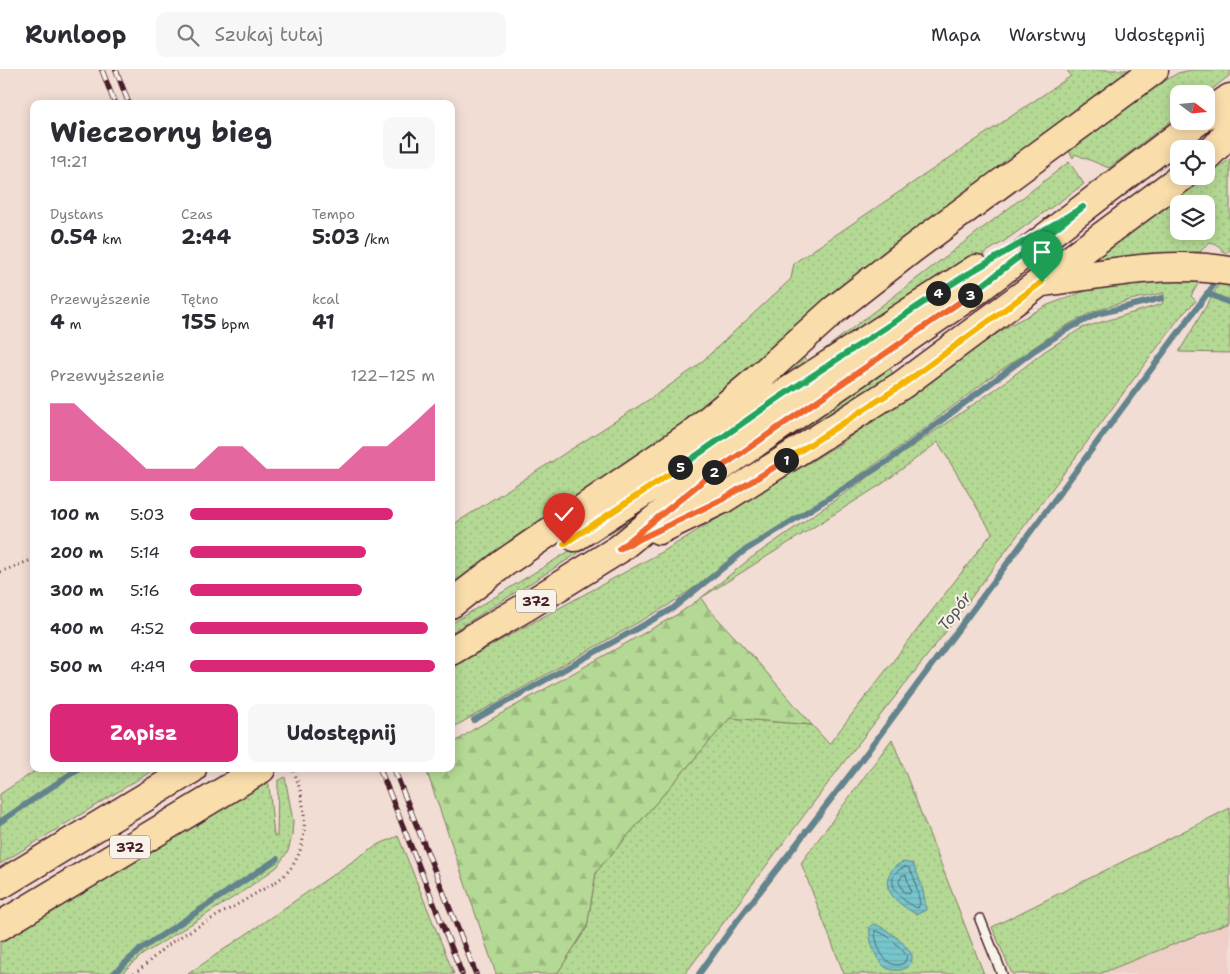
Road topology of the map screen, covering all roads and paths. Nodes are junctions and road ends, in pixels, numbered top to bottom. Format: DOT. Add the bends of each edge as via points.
graph roads {
  1 [pos="1154,70"];
  2 [pos="1230,98"];
  3 [pos="1215,109"];
  4 [pos="1230,129"];
  5 [pos="1186,130"];
  6 [pos="1215,148"];
  7 [pos="1171,185"];
  8 [pos="1083,207"];
  9 [pos="1221,269"];
  10 [pos="1042,282"];
  11 [pos="619,549"];
  12 [pos="30,560"];
  13 [pos="0,572"];
  14 [pos="455,601"];
  15 [pos="455,610"];
  16 [pos="455,649"];
  17 [pos="187,772"];
  18 [pos="255,772"];
  19 [pos="294,772"];
  20 [pos="0,885"];
  21 [pos="980,919"];
  22 [pos="0,926"];
  23 [pos="134,974"];
  24 [pos="1002,974"];
  1 -- 14 [label="main road" via="841,304 692,434 504,563"];
  2 -- 3 [label="main road"];
  4 -- 6 [label="main road"];
  5 -- 8 [label="main road, 372"];
  7 -- 10 [label="main road"];
  8 -- 11 [label="main road, 372" via="976,291 709,475"];
  8 -- 15 [label="main road, 372" via="966,275 514,578"];
  9 -- 10 [label="main road" via="1165,266"];
  10 -- 11 [label="main road" via="902,385 811,444 723,499"];
  11 -- 16 [label="main road, 372"];
  12 -- 13 [label="path"];
  17 -- 20 [label="main road, 372"];
  18 -- 22 [label="main road, 372"];
  19 -- 23 [label="path" via="304,813 301,849 295,862 281,878 172,943"];
  21 -- 24 [label="lane"];
}
